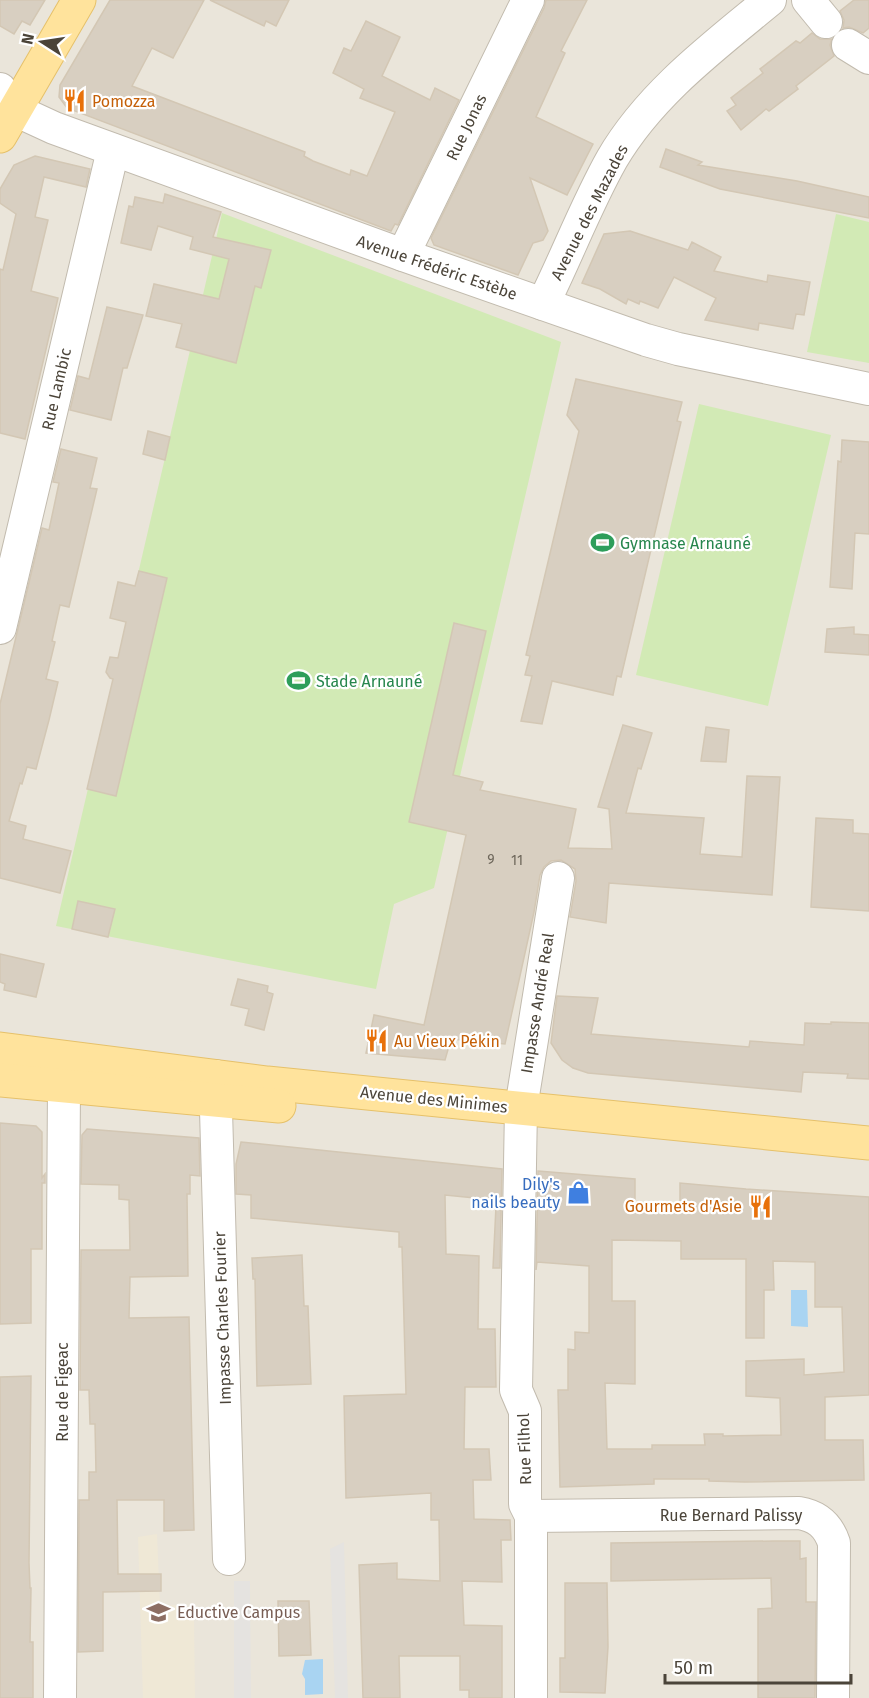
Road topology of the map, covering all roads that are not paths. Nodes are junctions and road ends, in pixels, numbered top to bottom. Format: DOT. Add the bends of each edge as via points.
graph roads {
  1 [pos="80,0"];
  2 [pos="528,0"];
  3 [pos="770,0"];
  4 [pos="4,111"];
  5 [pos="113,150"];
  6 [pos="404,255"];
  7 [pos="543,304"];
  8 [pos="869,389"];
  9 [pos="0,628"];
  10 [pos="558,878"];
  11 [pos="0,1049"];
  12 [pos="0,1080"];
  13 [pos="64,1086"];
  14 [pos="215,1088"];
  15 [pos="521,1118"];
  16 [pos="869,1143"];
  17 [pos="869,1161"];
  18 [pos="531,1516"];
  19 [pos="229,1559"];
  20 [pos="60,1698"];
  21 [pos="531,1698"];
  22 [pos="833,1698"];
  1 -- 4 [label="main road"];
  2 -- 6 [label="street, Rue Jonas"];
  3 -- 7 [label="street, Avenue des Mazades" via="698,60 636,125 612,159"];
  4 -- 5 [label="street, Avenue Frédéric Estèbe"];
  5 -- 6 [label="street, Avenue Frédéric Estèbe"];
  5 -- 9 [label="street, Rue Lambic"];
  6 -- 7 [label="street, Avenue Frédéric Estèbe"];
  7 -- 8 [label="street, Avenue Frédéric Estèbe" via="678,349"];
  10 -- 15 [label="street, Impasse André Real"];
  11 -- 14 [label="main road, Avenue des Minimes"];
  12 -- 13 [label="main road, Avenue des Minimes"];
  13 -- 14 [label="main road, Avenue des Minimes"];
  13 -- 20 [label="street, Rue de Figeac"];
  14 -- 15 [label="main road, Avenue des Minimes"];
  14 -- 19 [label="street, Impasse Charles Fourier"];
  15 -- 16 [label="main road, Avenue des Minimes"];
  15 -- 17 [label="main road, Avenue des Minimes"];
  15 -- 18 [label="street, Rue Filhol" via="516,1390 525,1412 525,1504"];
  18 -- 21 [label="street, Rue Filhol"];
  18 -- 22 [label="street, Rue Bernard Palissy" via="799,1513 817,1518 829,1530 834,1543"];
}
